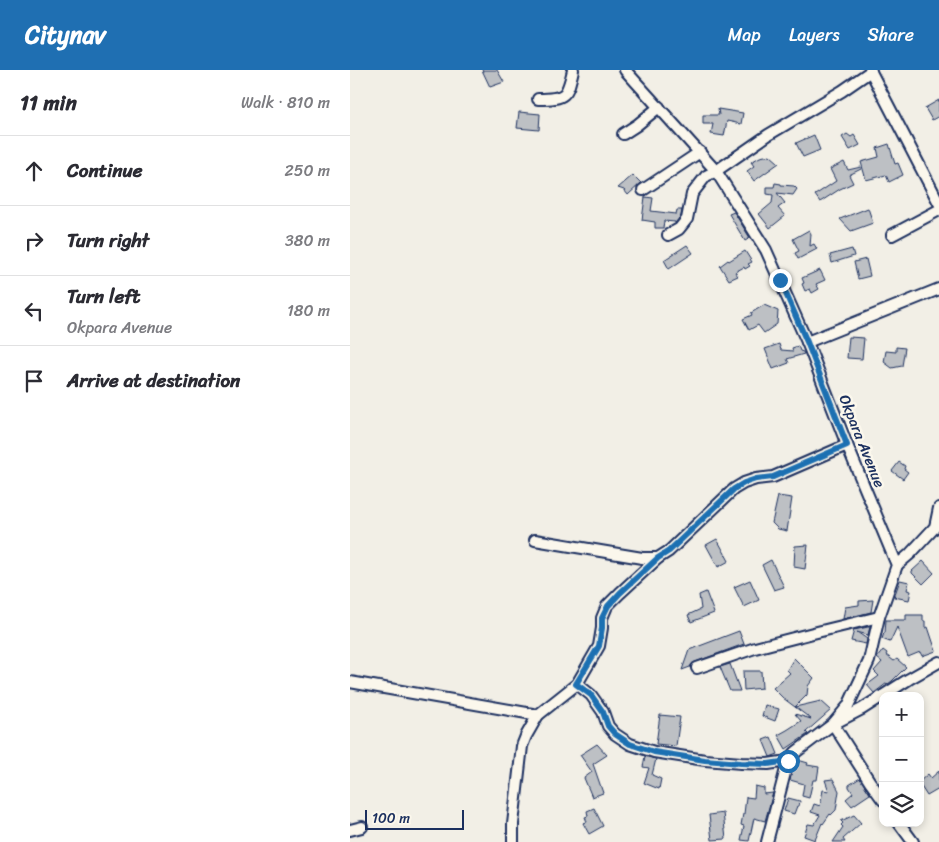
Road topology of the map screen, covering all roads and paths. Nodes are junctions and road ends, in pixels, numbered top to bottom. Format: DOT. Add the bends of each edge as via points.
graph roads {
  1 [pos="573,70"];
  2 [pos="625,70"];
  3 [pos="870,70"];
  4 [pos="538,99"];
  5 [pos="659,107"];
  6 [pos="623,134"];
  7 [pos="700,152"];
  8 [pos="716,171"];
  9 [pos="643,190"];
  10 [pos="939,203"];
  11 [pos="939,210"];
  12 [pos="892,235"];
  13 [pos="668,236"];
  14 [pos="939,289"];
  15 [pos="807,342"];
  16 [pos="847,445"];
  17 [pos="939,508"];
  18 [pos="937,529"];
  19 [pos="535,540"];
  20 [pos="658,558"];
  21 [pos="897,565"];
  22 [pos="878,617"];
  23 [pos="939,662"];
  24 [pos="697,668"];
  25 [pos="350,682"];
  26 [pos="576,684"];
  27 [pos="538,715"];
  28 [pos="833,724"];
  29 [pos="788,761"];
  30 [pos="879,794"];
  31 [pos="362,827"];
  32 [pos="902,827"];
  33 [pos="350,830"];
  34 [pos="512,842"];
  35 [pos="767,842"];
  36 [pos="913,842"];
  1 -- 4 [label="street" via="563,95"];
  2 -- 5 [label="street, Okpara Avenue"];
  3 -- 8 [label="street"];
  3 -- 10 [label="street"];
  5 -- 6 [label="street"];
  5 -- 7 [label="street, Okpara Avenue"];
  7 -- 8 [label="street, Okpara Avenue"];
  7 -- 9 [label="street"];
  8 -- 13 [label="street" via="697,186 687,219"];
  8 -- 15 [label="street, Okpara Avenue" via="766,250"];
  11 -- 12 [label="street"];
  14 -- 15 [label="street"];
  15 -- 16 [label="street, Okpara Avenue"];
  16 -- 20 [label="street" via="773,477 744,483"];
  16 -- 21 [label="street, Okpara Avenue"];
  17 -- 18 [label="street"];
  18 -- 21 [label="street"];
  19 -- 20 [label="street"];
  20 -- 26 [label="street" via="608,606 602,618 599,646"];
  21 -- 22 [label="street"];
  22 -- 24 [label="street" via="755,648"];
  22 -- 28 [label="street" via="869,661 848,706"];
  23 -- 28 [label="street"];
  25 -- 27 [label="street"];
  26 -- 27 [label="street"];
  26 -- 29 [label="street" via="591,695 615,734 630,744 654,752 705,760 768,764"];
  27 -- 34 [label="street" via="522,746"];
  28 -- 29 [label="street"];
  28 -- 30 [label="street"];
  29 -- 35 [label="street"];
  31 -- 33 [label="street"];
  32 -- 36 [label="street"];
}
